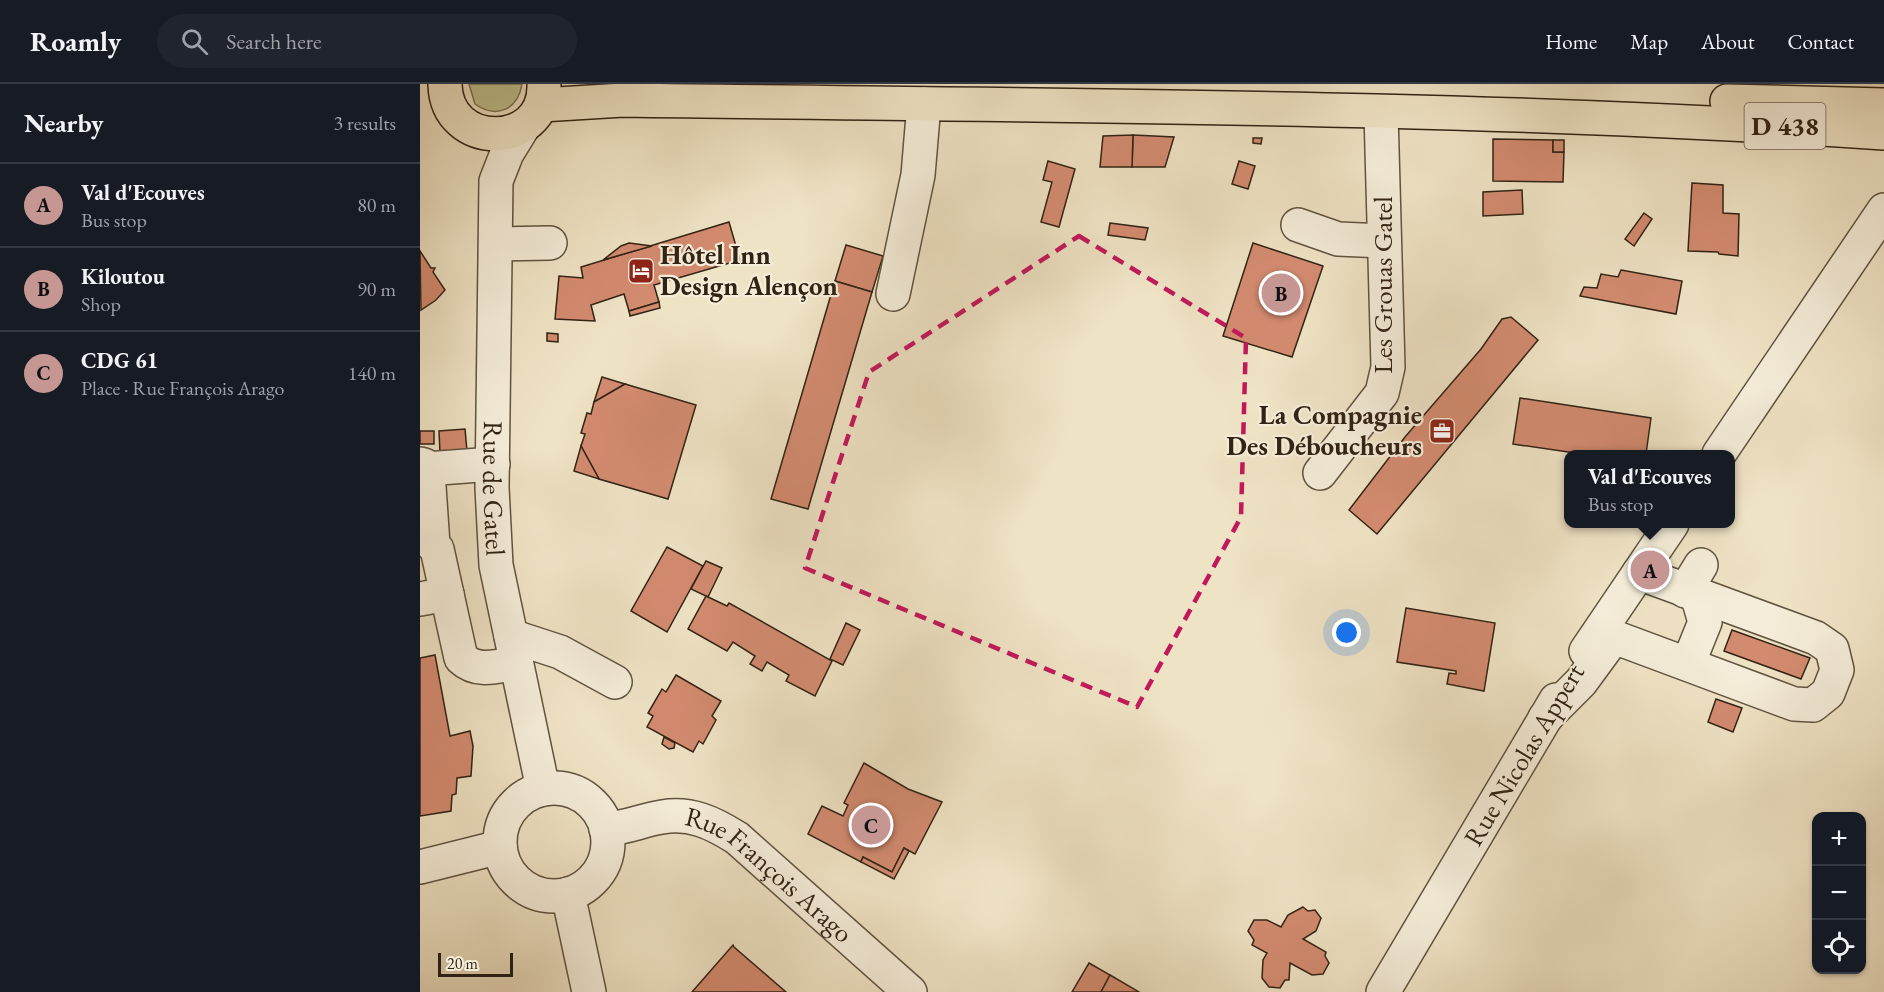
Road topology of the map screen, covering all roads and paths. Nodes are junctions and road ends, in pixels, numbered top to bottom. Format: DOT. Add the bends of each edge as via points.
graph roads {
  1 [pos="994,84"];
  2 [pos="924,104"];
  3 [pos="536,105"];
  4 [pos="1884,105"];
  5 [pos="446,106"];
  6 [pos="1688,110"];
  7 [pos="1381,113"];
  8 [pos="1884,133"];
  9 [pos="496,181"];
  10 [pos="1884,210"];
  11 [pos="1298,225"];
  12 [pos="1384,241"];
  13 [pos="550,243"];
  14 [pos="496,244"];
  15 [pos="893,294"];
  16 [pos="1722,450"];
  17 [pos="493,464"];
  18 [pos="423,467"];
  19 [pos="1320,473"];
  20 [pos="1669,528"];
  21 [pos="426,543"];
  22 [pos="1639,573"];
  23 [pos="1695,583"];
  24 [pos="434,597"];
  25 [pos="513,650"];
  26 [pos="1688,664"];
  27 [pos="615,682"];
  28 [pos="1545,718"];
  29 [pos="543,789"];
  30 [pos="606,829"];
  31 [pos="500,847"];
  32 [pos="420,867"];
  33 [pos="568,894"];
  34 [pos="589,992"];
  35 [pos="910,992"];
  36 [pos="1383,992"];
  1 -- 6 [label="main road, D 438"];
  2 -- 3 [label="main road, D 438" via="623,100"];
  2 -- 7 [label="main road, D 438"];
  2 -- 15 [label="street" via="918,175"];
  3 -- 5 [label="main road" via="496,135"];
  3 -- 9 [label="street, Rue de Gatel" via="507,153"];
  4 -- 6 [label="main road, D 438"];
  5 -- 9 [label="street, Rue de Gatel" via="486,156"];
  6 -- 7 [label="main road, D 438"];
  6 -- 8 [label="main road, D 438"];
  7 -- 12 [label="street, Les Grouas Gatel"];
  9 -- 14 [label="street, Rue de Gatel"];
  10 -- 16 [label="street"];
  11 -- 12 [label="street" via="1338,239"];
  12 -- 19 [label="street, Les Grouas Gatel" via="1388,367 1382,393"];
  13 -- 14 [label="street"];
  14 -- 17 [label="street, Rue de Gatel"];
  17 -- 18 [label="street"];
  17 -- 25 [label="street, Rue de Gatel" via="496,565"];
  18 -- 21 [label="street"];
  20 -- 22 [label="street, Rue Nicolas Appert"];
  21 -- 24 [label="street" via="437,549"];
  22 -- 23 [label="street"];
  22 -- 28 [label="street, Rue Nicolas Appert"];
  23 -- 26 [label="street" via="1705,621"];
  23 -- 26 [label="street" via="1820,629 1837,670 1828,693 1813,705 1794,704"];
  24 -- 25 [label="street" via="461,658 468,665 483,669"];
  25 -- 27 [label="street" via="560,652"];
  25 -- 29 [label="street, Rue de Gatel"];
  26 -- 28 [label="street" via="1614,637 1581,682"];
  28 -- 36 [label="street, Rue Nicolas Appert"];
  29 -- 30 [label="street" via="569,789 588,799 602,815"];
  29 -- 31 [label="street" via="528,794 512,807 502,826"];
  30 -- 33 [label="street" via="607,858 597,877 580,891"];
  30 -- 35 [label="street, Rue François Arago" via="628,828 661,817 686,816 709,821 737,838"];
  31 -- 32 [label="street"];
  31 -- 33 [label="street" via="506,868 519,884 538,895"];
  33 -- 34 [label="street"];
}
